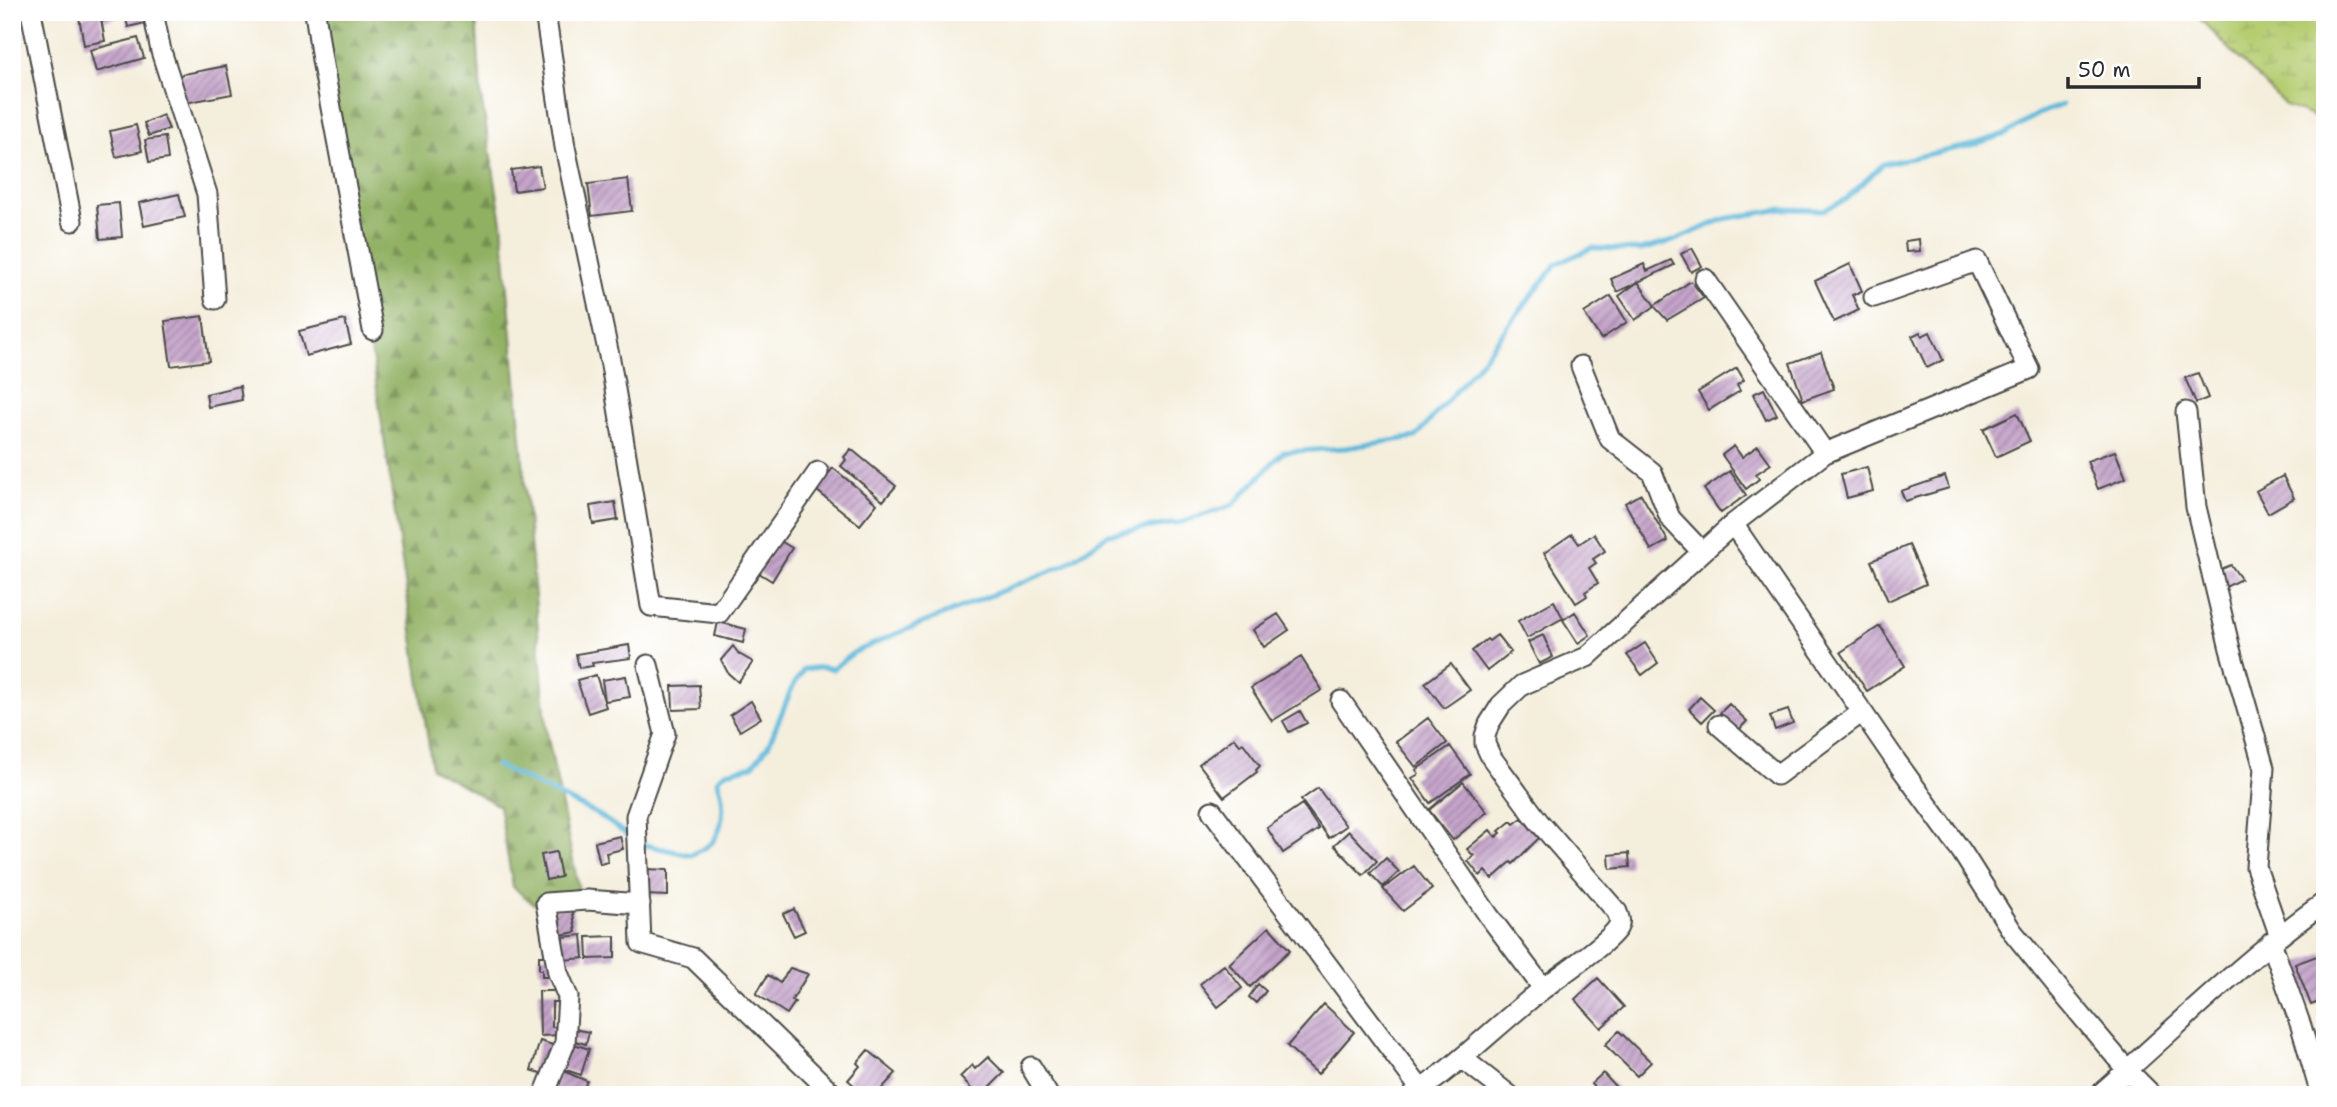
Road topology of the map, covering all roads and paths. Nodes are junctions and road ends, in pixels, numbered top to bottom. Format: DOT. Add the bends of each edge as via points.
graph roads {
  1 [pos="31,12"];
  2 [pos="153,12"];
  3 [pos="315,12"];
  4 [pos="545,12"];
  5 [pos="72,221"];
  6 [pos="1705,279"];
  7 [pos="1874,297"];
  8 [pos="215,299"];
  9 [pos="373,330"];
  10 [pos="1581,366"];
  11 [pos="2186,412"];
  12 [pos="1825,453"];
  13 [pos="818,472"];
  14 [pos="1733,524"];
  15 [pos="1702,552"];
  16 [pos="648,666"];
  17 [pos="1341,701"];
  18 [pos="1862,712"];
  19 [pos="1719,725"];
  20 [pos="1212,811"];
  21 [pos="2325,902"];
  22 [pos="640,904"];
  23 [pos="2275,938"];
  24 [pos="1543,988"];
  25 [pos="1462,1058"];
  26 [pos="1031,1067"];
  27 [pos="2127,1070"];
  28 [pos="1419,1093"];
  29 [pos="544,1095"];
  30 [pos="834,1095"];
  31 [pos="1048,1095"];
  32 [pos="1509,1095"];
  33 [pos="2099,1095"];
  34 [pos="2152,1095"];
  35 [pos="2321,1095"];
  1 -- 5 [label="street"];
  2 -- 8 [label="street" via="207,194"];
  3 -- 9 [label="street"];
  4 -- 13 [label="street" via="565,147 611,365 651,606 719,613"];
  6 -- 12 [label="street"];
  7 -- 12 [label="street" via="1977,261 2029,369"];
  10 -- 15 [label="street" via="1609,439 1652,471 1670,518"];
  11 -- 23 [label="street" via="2196,506 2264,768 2256,867"];
  12 -- 14 [label="street"];
  14 -- 15 [label="street"];
  14 -- 18 [label="street"];
  15 -- 24 [label="street" via="1587,657 1522,685 1489,724 1485,744 1491,757 1620,920 1601,944"];
  16 -- 22 [label="street" via="664,734 636,816"];
  17 -- 24 [label="street"];
  18 -- 19 [label="street" via="1777,775"];
  18 -- 27 [label="street" via="2012,931"];
  20 -- 28 [label="street"];
  21 -- 23 [label="street"];
  22 -- 29 [label="street" via="546,903 558,973 568,997 565,1043"];
  22 -- 30 [label="street" via="641,943 693,958"];
  23 -- 27 [label="street"];
  23 -- 35 [label="street"];
  24 -- 25 [label="street"];
  25 -- 28 [label="street"];
  25 -- 32 [label="street"];
  26 -- 31 [label="street"];
  27 -- 33 [label="street"];
  27 -- 34 [label="street"];
}
